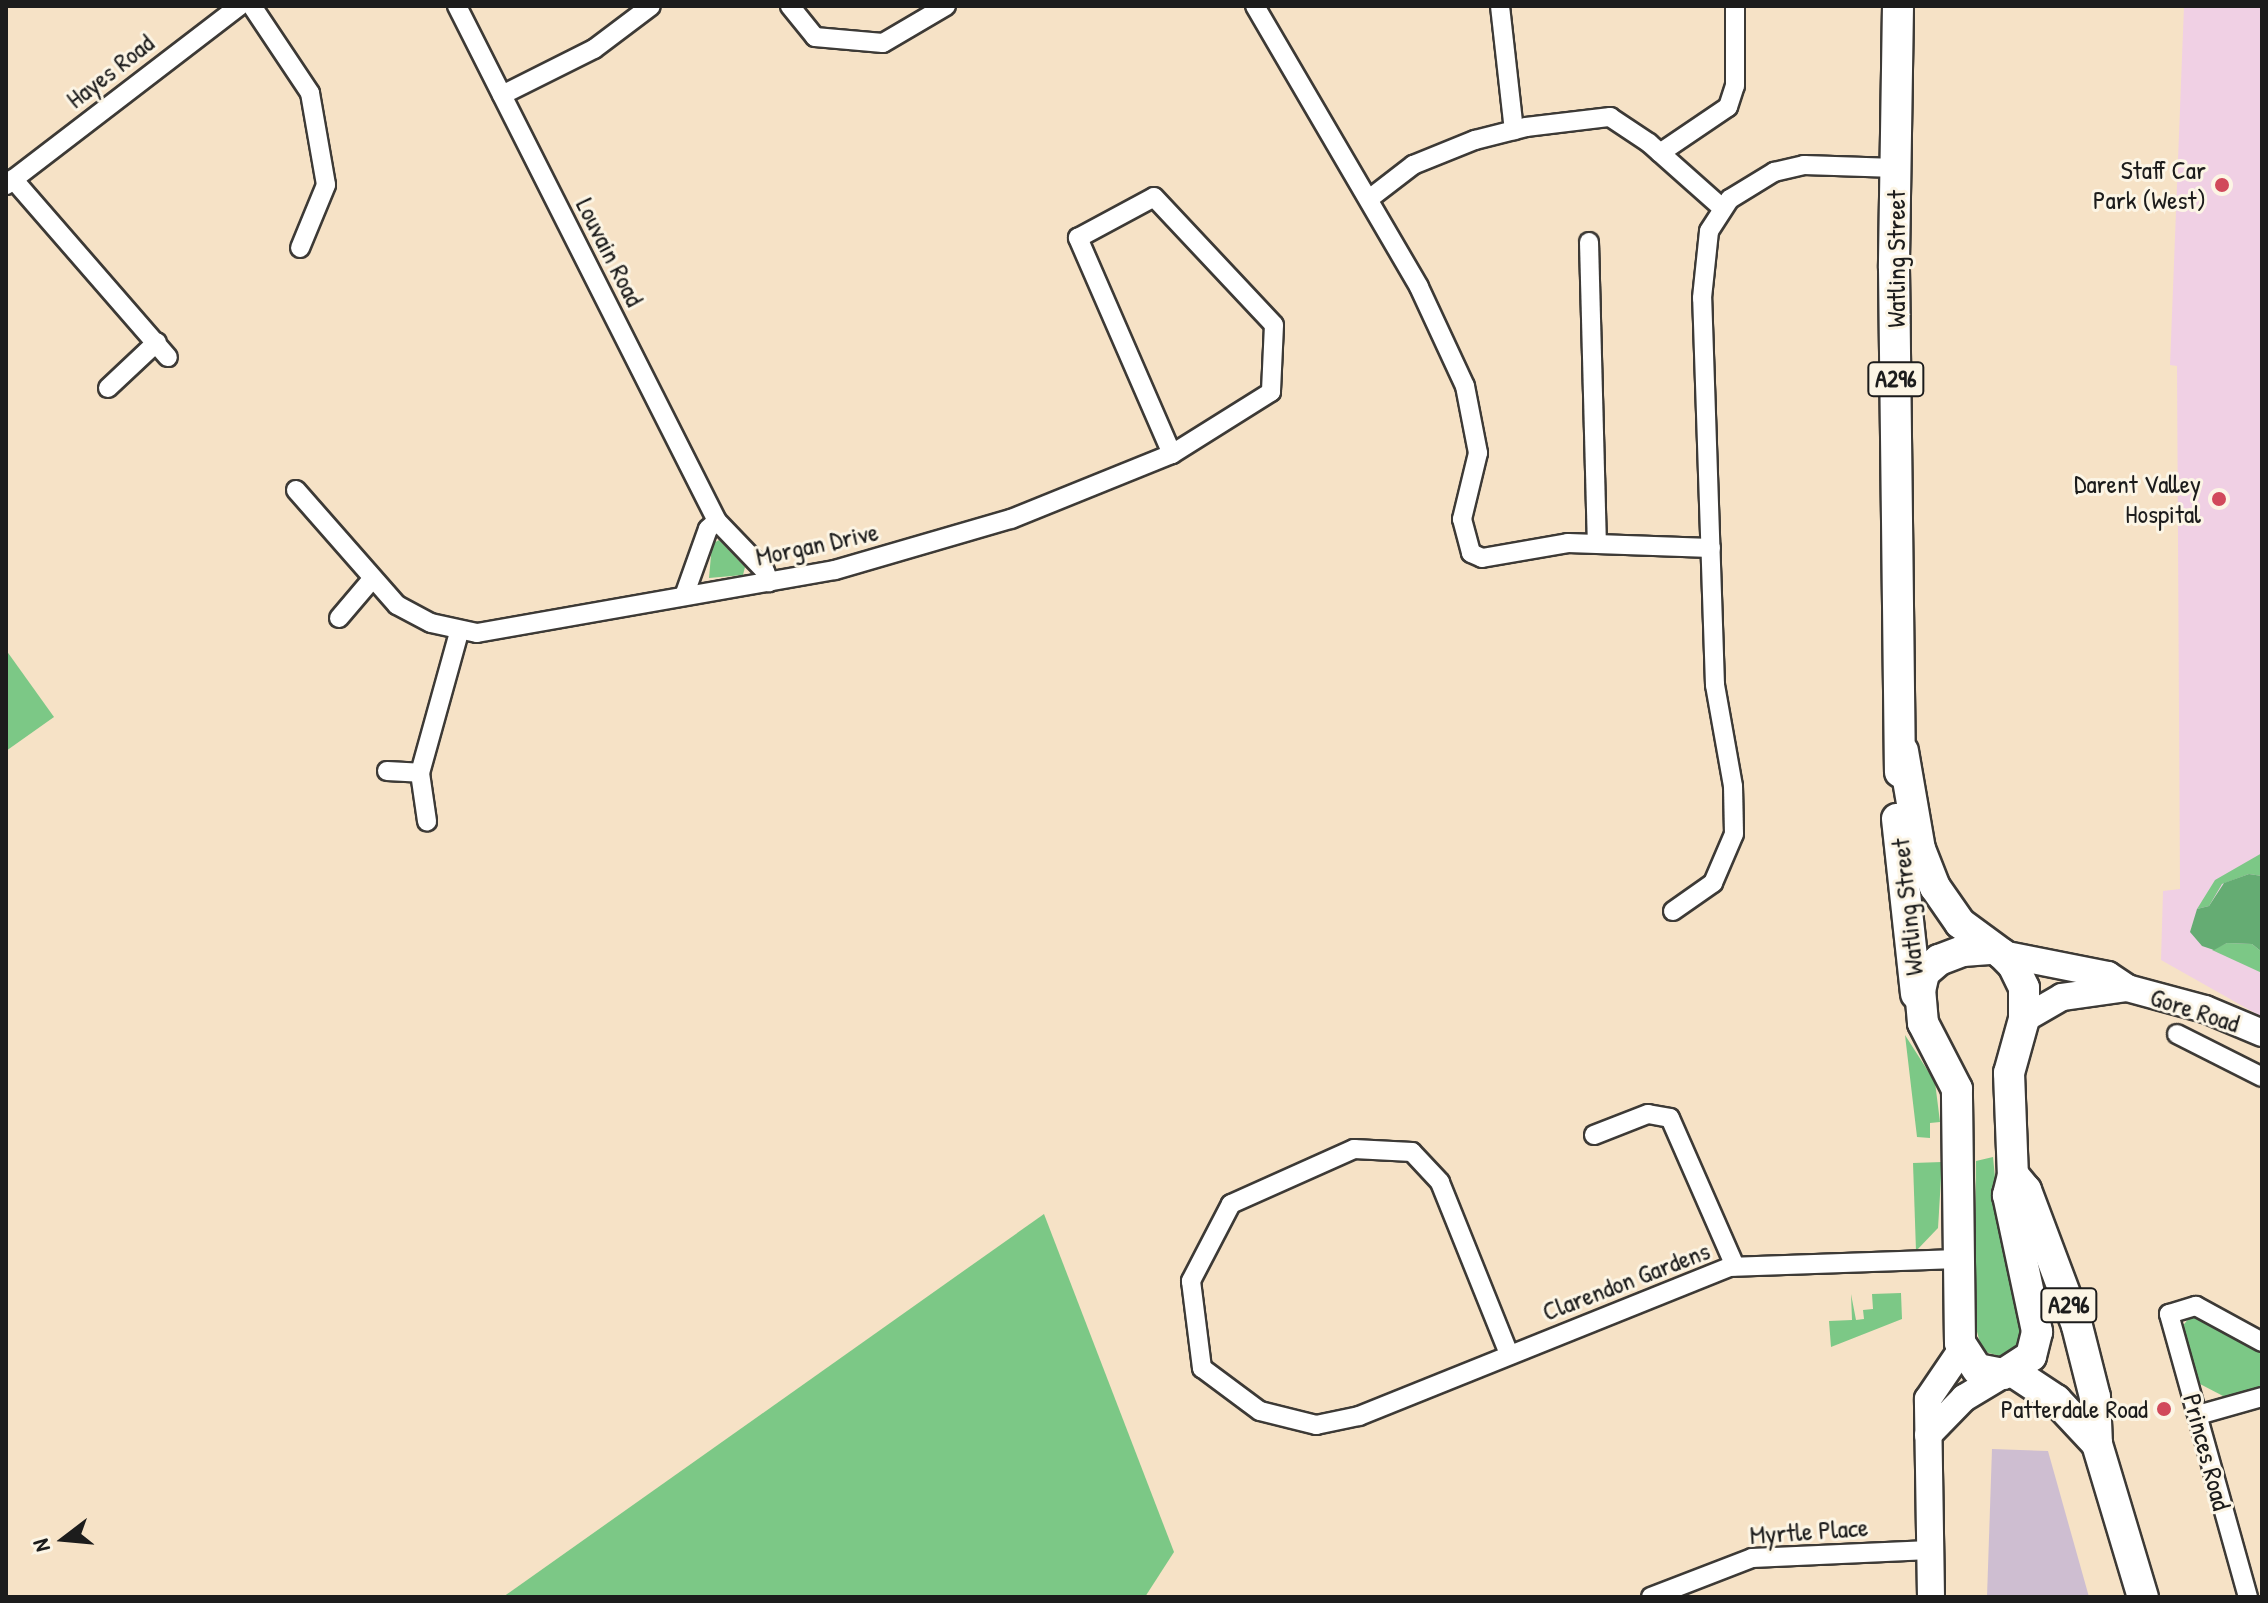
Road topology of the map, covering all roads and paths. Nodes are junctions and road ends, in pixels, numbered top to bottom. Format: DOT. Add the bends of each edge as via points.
graph roads {
  1 [pos="239,6"];
  2 [pos="252,6"];
  3 [pos="457,6"];
  4 [pos="651,6"];
  5 [pos="790,6"];
  6 [pos="946,6"];
  7 [pos="1255,6"];
  8 [pos="1500,6"];
  9 [pos="1735,6"];
  10 [pos="1898,6"];
  11 [pos="502,95"];
  12 [pos="1514,130"];
  13 [pos="1660,153"];
  14 [pos="1896,168"];
  15 [pos="10,182"];
  16 [pos="1369,199"];
  17 [pos="1721,207"];
  18 [pos="1589,242"];
  19 [pos="300,248"];
  20 [pos="108,388"];
  21 [pos="1172,454"];
  22 [pos="296,490"];
  23 [pos="717,521"];
  24 [pos="1597,543"];
  25 [pos="1711,548"];
  26 [pos="373,578"];
  27 [pos="769,582"];
  28 [pos="684,596"];
  29 [pos="339,618"];
  30 [pos="459,632"];
  31 [pos="1903,751"];
  32 [pos="387,771"];
  33 [pos="420,773"];
  34 [pos="427,821"];
  35 [pos="1673,911"];
  36 [pos="1997,951"];
  37 [pos="2127,988"];
  38 [pos="1920,1015"];
  39 [pos="2024,1019"];
  40 [pos="2262,1033"];
  41 [pos="2177,1034"];
  42 [pos="2262,1077"];
  43 [pos="1594,1135"];
  44 [pos="2013,1175"];
  45 [pos="1956,1259"];
  46 [pos="1735,1266"];
  47 [pos="2262,1342"];
  48 [pos="1962,1349"];
  49 [pos="1509,1354"];
  50 [pos="2009,1372"];
  51 [pos="2262,1397"];
  52 [pos="2198,1415"];
  53 [pos="1928,1435"];
  54 [pos="2097,1444"];
  55 [pos="1930,1550"];
  56 [pos="1651,1597"];
  57 [pos="1931,1597"];
  58 [pos="2143,1597"];
  59 [pos="2248,1597"];
  1 -- 15 [label="street, Hayes Road"];
  2 -- 19 [label="street" via="310,93 326,185"];
  3 -- 11 [label="street, Louvain Road"];
  4 -- 11 [label="street" via="594,49"];
  5 -- 6 [label="street" via="815,37 883,43"];
  7 -- 16 [label="street"];
  8 -- 12 [label="street"];
  9 -- 13 [label="street" via="1735,86 1728,107"];
  10 -- 14 [label="main road, Watling Street / A296"];
  11 -- 23 [label="street, Louvain Road"];
  12 -- 13 [label="street" via="1610,117"];
  12 -- 16 [label="street" via="1425,159"];
  13 -- 17 [label="street"];
  14 -- 17 [label="street" via="1790,167 1753,181"];
  14 -- 31 [label="main road, Watling Street / A296"];
  15 -- 20 [label="street, Hayes Road" via="162,349"];
  16 -- 24 [label="street" via="1445,338 1465,386 1478,453 1462,519 1471,553 1482,558"];
  17 -- 25 [label="street" via="1704,255 1702,298"];
  18 -- 24 [label="street"];
  21 -- 21 [label="street, Morgan Drive" via="1271,392 1274,325 1154,197 1078,238"];
  21 -- 27 [label="street, Morgan Drive" via="987,527 835,570"];
  22 -- 26 [label="street, Morgan Drive"];
  23 -- 27 [label="street, Louvain Road" via="764,569"];
  23 -- 28 [label="street" via="708,529"];
  24 -- 25 [label="street"];
  25 -- 35 [label="street" via="1715,685 1733,786 1734,834 1713,883"];
  26 -- 29 [label="street"];
  26 -- 30 [label="street, Morgan Drive" via="406,611"];
  27 -- 28 [label="street, Morgan Drive"];
  28 -- 30 [label="street, Morgan Drive" via="490,632"];
  30 -- 33 [label="street"];
  31 -- 36 [label="main road, Watling Street / A296" via="1926,870 1954,917"];
  31 -- 38 [label="main road, Watling Street / A296" via="1897,820"];
  32 -- 33 [label="street"];
  33 -- 34 [label="street"];
  36 -- 37 [label="street, Gore Road" via="2108,975"];
  36 -- 38 [label="main road" via="1963,951 1930,965 1920,987"];
  36 -- 39 [label="main road, Watling Street" via="2023,982"];
  37 -- 39 [label="street, Gore Road" via="2062,997"];
  37 -- 40 [label="street, Gore Road" via="2205,1009"];
  38 -- 45 [label="main road" via="1957,1089"];
  39 -- 44 [label="main road" via="2009,1064"];
  41 -- 42 [label="street, Gore Road"];
  43 -- 46 [label="street" via="1648,1114 1661,1114 1674,1125"];
  44 -- 50 [label="main road" via="2008,1195 2037,1332 2031,1356"];
  44 -- 54 [label="main road, A296" via="2026,1190 2077,1326 2095,1397"];
  45 -- 46 [label="street, Clarendon Gardens"];
  45 -- 48 [label="main road"];
  46 -- 49 [label="street, Clarendon Gardens"];
  47 -- 52 [label="street, Princes Road" via="2200,1307 2175,1310 2169,1316"];
  48 -- 50 [label="main road" via="1977,1369"];
  48 -- 53 [label="street" via="1928,1399"];
  49 -- 49 [label="street, Clarendon Gardens" via="1340,1422 1287,1422 1251,1406 1202,1368 1191,1281 1231,1204 1354,1149 1412,1152 1440,1182"];
  50 -- 53 [label="street" via="1964,1398"];
  50 -- 54 [label="main road, A296" via="2056,1400"];
  51 -- 52 [label="street"];
  52 -- 59 [label="street, Princes Road"];
  53 -- 55 [label="street"];
  54 -- 58 [label="main road, A296"];
  55 -- 56 [label="street, Myrtle Place" via="1752,1558"];
  55 -- 57 [label="street"];
}
